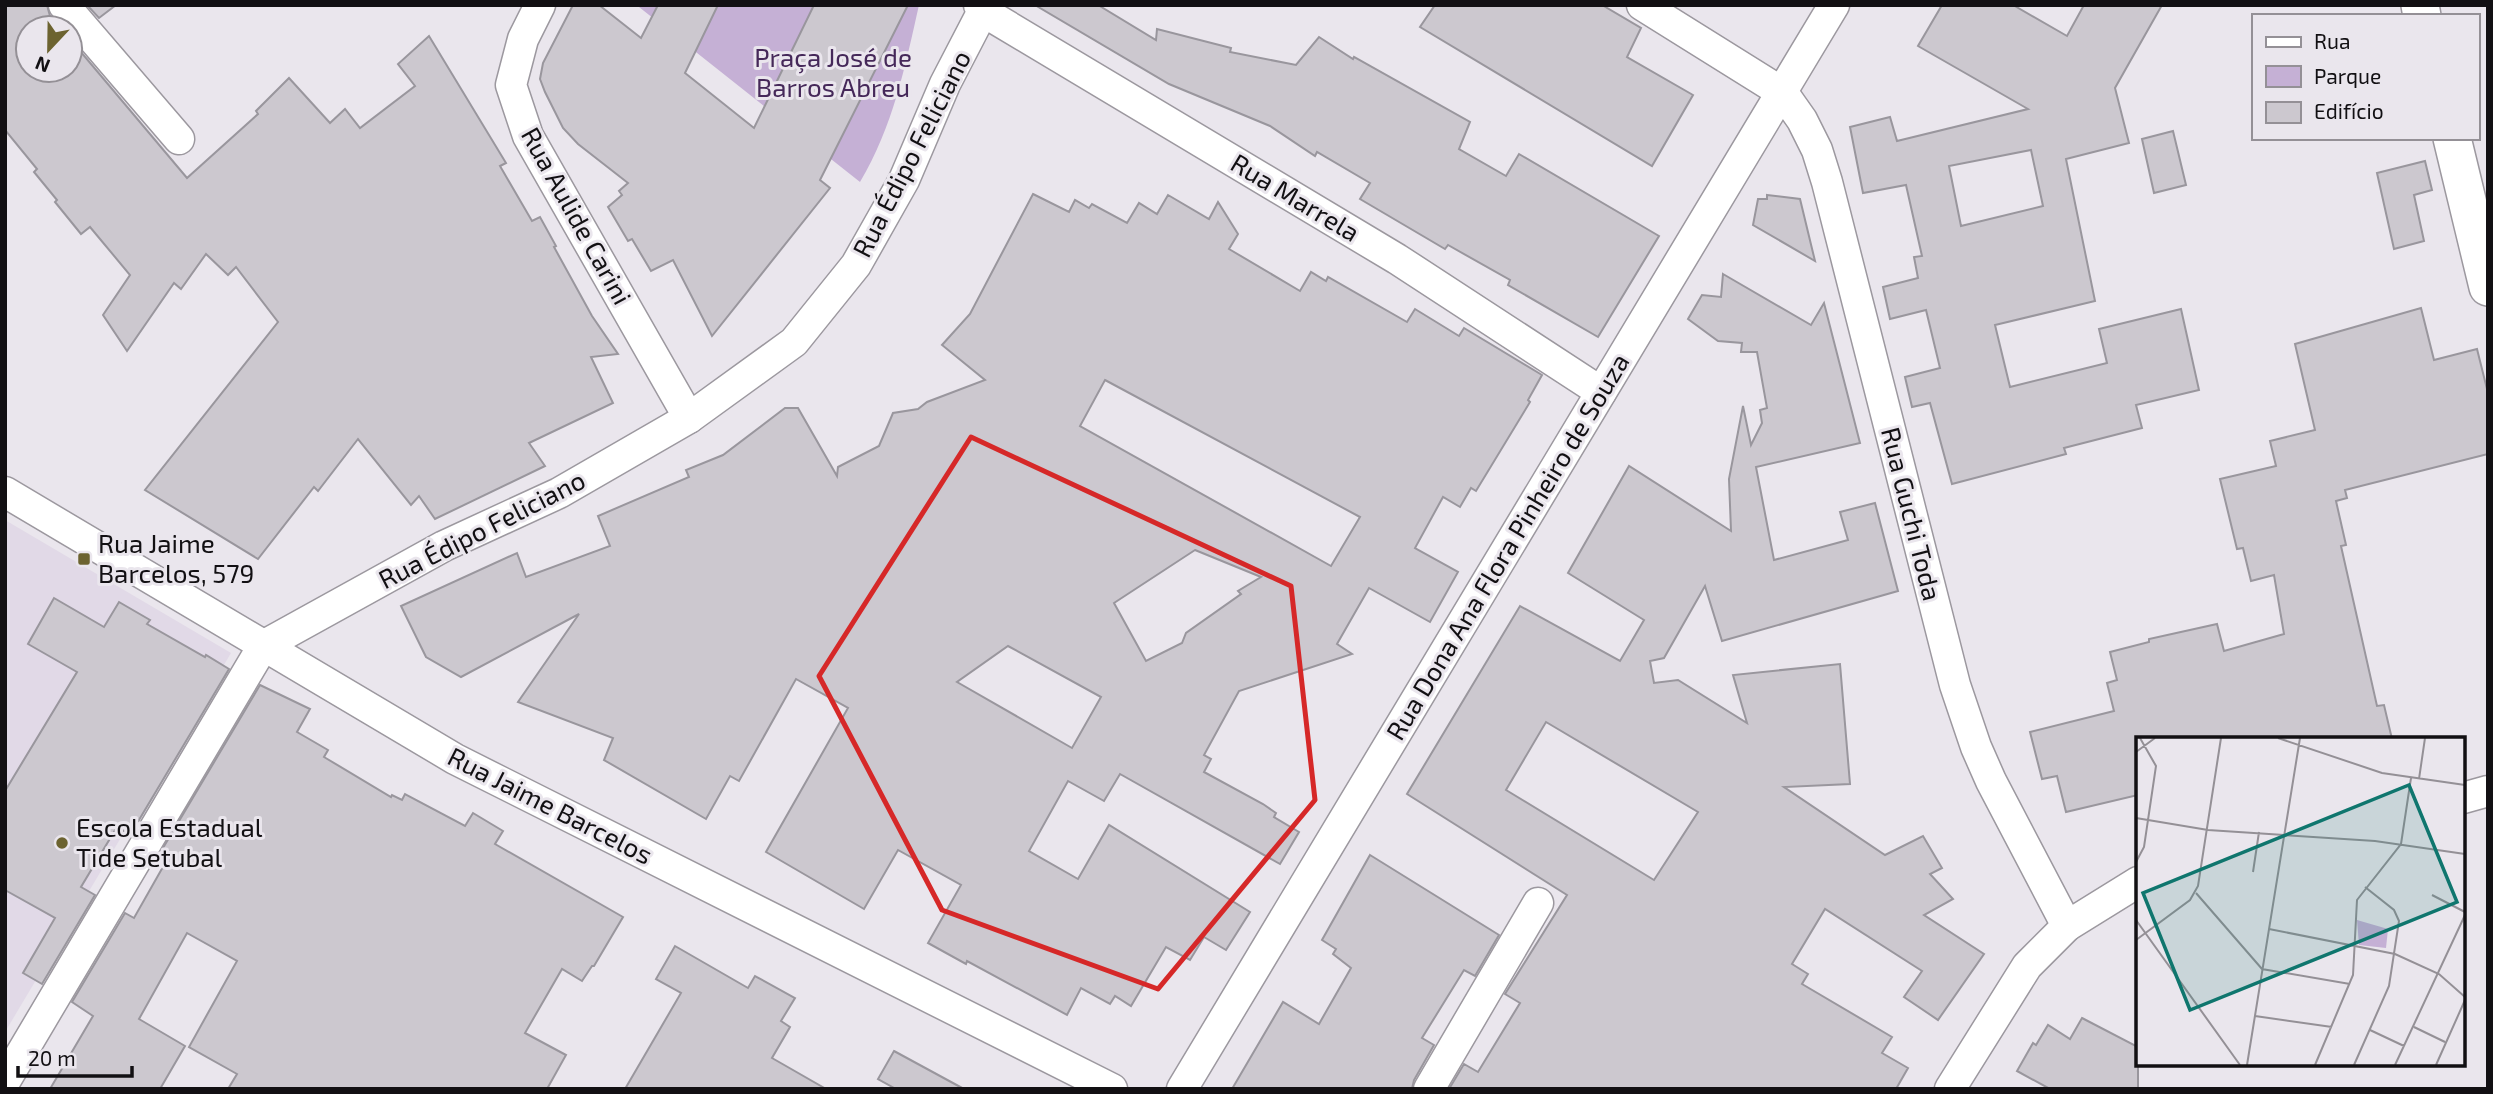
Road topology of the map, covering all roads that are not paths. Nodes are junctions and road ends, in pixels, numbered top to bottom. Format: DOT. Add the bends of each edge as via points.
graph roads {
  1 [pos="64,5"];
  2 [pos="540,5"];
  3 [pos="1642,5"];
  4 [pos="1834,5"];
  5 [pos="983,8"];
  6 [pos="1783,93"];
  7 [pos="179,139"];
  8 [pos="2452,140"];
  9 [pos="2488,287"];
  10 [pos="1601,392"];
  11 [pos="689,418"];
  12 [pos="5,492"];
  13 [pos="263,646"];
  14 [pos="2488,791"];
  15 [pos="2465,797"];
  16 [pos="2136,883"];
  17 [pos="1538,903"];
  18 [pos="2067,926"];
  19 [pos="5,1081"];
  20 [pos="1112,1089"];
  21 [pos="1182,1089"];
  22 [pos="1429,1089"];
  23 [pos="1950,1089"];
  1 -- 7 [label="street"];
  2 -- 11 [label="street, Rua Aulide Carini" via="523,39 511,85 528,136"];
  3 -- 6 [label="street"];
  4 -- 6 [label="street, Rua Dona Ana Flora Pinheiro de Souza"];
  5 -- 10 [label="street, Rua Marrela" via="1397,259"];
  5 -- 11 [label="street, Rua Édipo Feliciano" via="904,180 856,265 794,342"];
  6 -- 10 [label="street, Rua Dona Ana Flora Pinheiro de Souza"];
  6 -- 18 [label="street, Rua Guchi Toda" via="1817,150 1827,182 1955,685 1976,747"];
  8 -- 9 [label="street"];
  10 -- 21 [label="street, Rua Dona Ana Flora Pinheiro de Souza"];
  11 -- 13 [label="street, Rua Édipo Feliciano" via="559,493 444,546"];
  12 -- 13 [label="street, Rua Jaime Barcelos"];
  13 -- 19 [label="street"];
  13 -- 20 [label="street, Rua Jaime Barcelos" via="455,759"];
  14 -- 15 [label="street"];
  16 -- 18 [label="street"];
  17 -- 22 [label="street"];
  18 -- 23 [label="street" via="2027,966"];
}
